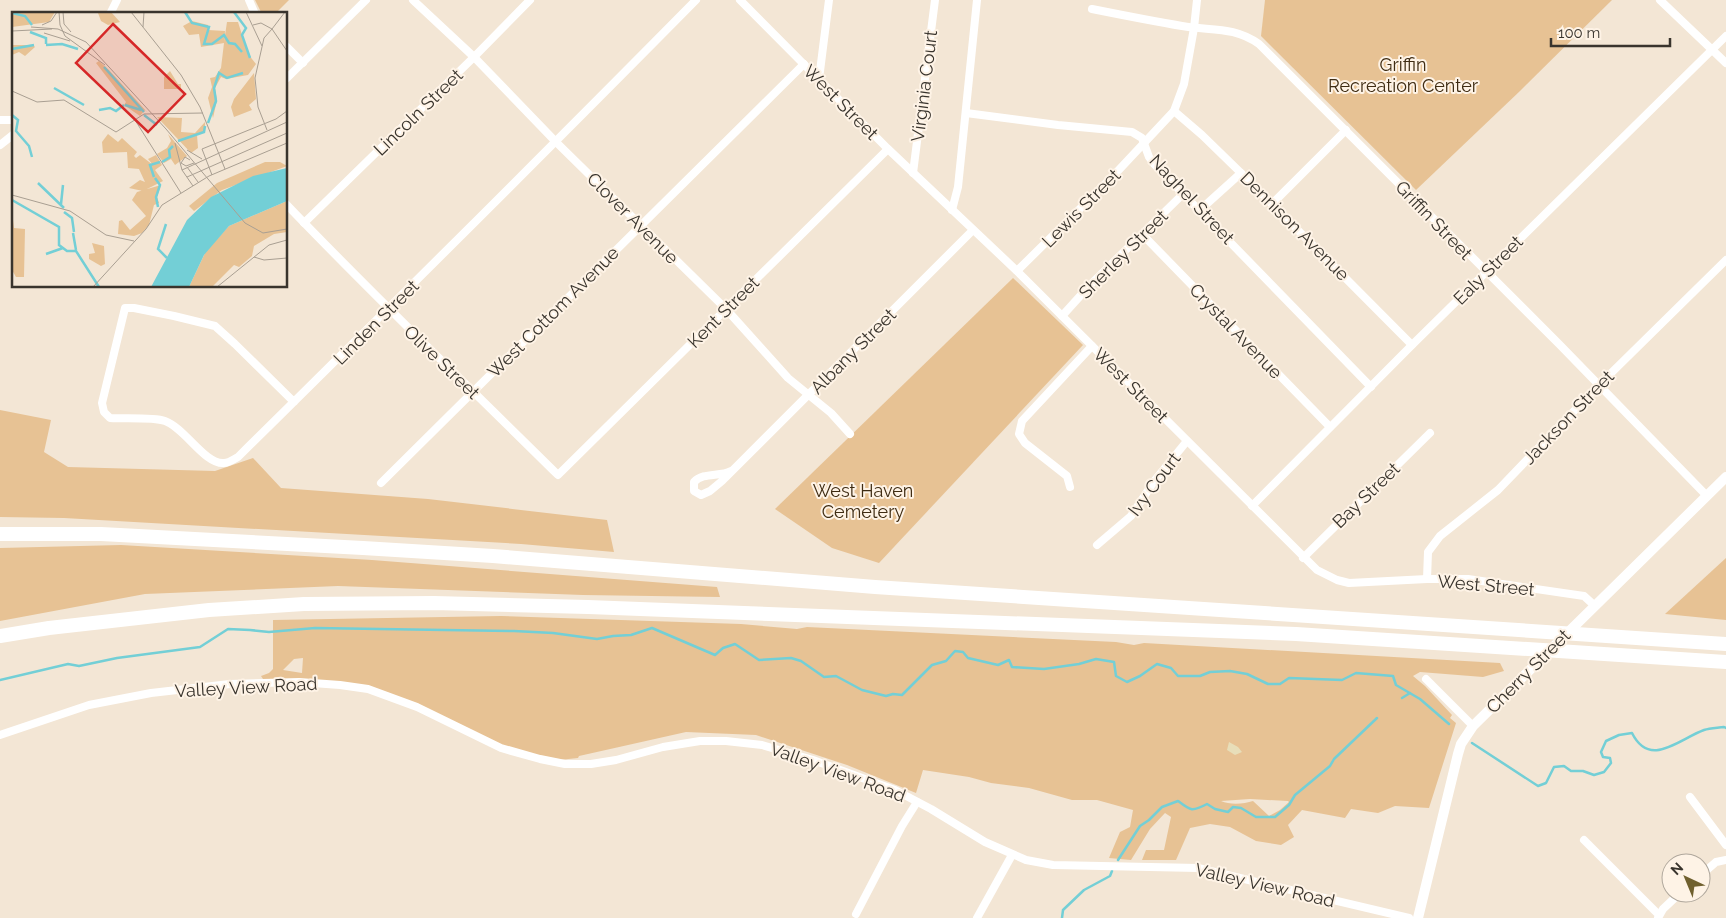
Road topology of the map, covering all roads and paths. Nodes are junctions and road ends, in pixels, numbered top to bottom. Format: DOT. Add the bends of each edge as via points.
graph roads {
  1 [pos="117,0"];
  2 [pos="249,0"];
  3 [pos="366,0"];
  4 [pos="414,0"];
  5 [pos="530,0"];
  6 [pos="696,0"];
  7 [pos="740,0"];
  8 [pos="829,0"];
  9 [pos="935,0"];
  10 [pos="977,0"];
  11 [pos="1197,0"];
  12 [pos="1660,0"];
  13 [pos="1092,9"];
  14 [pos="111,12"];
  15 [pos="254,12"];
  16 [pos="1194,28"];
  17 [pos="1726,36"];
  18 [pos="288,48"];
  19 [pos="1712,49"];
  20 [pos="474,57"];
  21 [pos="303,63"];
  22 [pos="1726,63"];
  23 [pos="804,64"];
  24 [pos="288,77"];
  25 [pos="819,79"];
  26 [pos="1174,111"];
  27 [pos="966,112"];
  28 [pos="1346,130"];
  29 [pos="12,136"];
  30 [pos="556,142"];
  31 [pos="1144,144"];
  32 [pos="0,145"];
  33 [pos="888,149"];
  34 [pos="913,173"];
  35 [pos="1242,173"];
  36 [pos="1184,193"];
  37 [pos="1272,204"];
  38 [pos="288,206"];
  39 [pos="952,210"];
  40 [pos="1200,210"];
  41 [pos="304,223"];
  42 [pos="640,226"];
  43 [pos="973,230"];
  44 [pos="1142,234"];
  45 [pos="1726,260"];
  46 [pos="1017,271"];
  47 [pos="1486,272"];
  48 [pos="388,309"];
  49 [pos="726,309"];
  50 [pos="1062,316"];
  51 [pos="1412,345"];
  52 [pos="1092,346"];
  53 [pos="1599,385"];
  54 [pos="1371,387"];
  55 [pos="473,391"];
  56 [pos="809,394"];
  57 [pos="294,402"];
  58 [pos="1330,427"];
  59 [pos="1430,433"];
  60 [pos="850,434"];
  61 [pos="1187,441"];
  62 [pos="731,471"];
  63 [pos="558,475"];
  64 [pos="1726,476"];
  65 [pos="381,483"];
  66 [pos="1070,487"];
  67 [pos="1707,496"];
  68 [pos="1252,506"];
  69 [pos="0,534"];
  70 [pos="1097,546"];
  71 [pos="1303,558"];
  72 [pos="1426,579"];
  73 [pos="1595,606"];
  74 [pos="0,636"];
  75 [pos="1726,644"];
  76 [pos="1726,662"];
  77 [pos="1426,679"];
  78 [pos="1473,726"];
  79 [pos="0,735"];
  80 [pos="1690,797"];
  81 [pos="917,802"];
  82 [pos="1584,840"];
  83 [pos="1726,845"];
  84 [pos="1012,855"];
  85 [pos="1726,860"];
  86 [pos="1711,866"];
  87 [pos="1670,903"];
  88 [pos="856,914"];
  89 [pos="1658,916"];
  90 [pos="977,918"];
  91 [pos="1409,918"];
  92 [pos="1418,918"];
  1 -- 14 [label="street"];
  2 -- 15 [label="street"];
  3 -- 21 [label="street"];
  4 -- 20 [label="street, Clover Avenue"];
  5 -- 20 [label="street, Lincoln Street"];
  6 -- 30 [label="street, Linden Street"];
  7 -- 23 [label="street, West Street"];
  8 -- 25 [label="street"];
  9 -- 34 [label="street, Virginia Court"];
  10 -- 27 [label="street"];
  11 -- 16 [label="street"];
  12 -- 19 [label="street"];
  13 -- 16 [label="street"];
  16 -- 26 [label="street" via="1184,84"];
  16 -- 28 [label="street, Griffin Street" via="1242,34 1259,44"];
  17 -- 19 [label="street, Ealy Street"];
  18 -- 21 [label="street"];
  19 -- 22 [label="street"];
  19 -- 47 [label="street, Ealy Street"];
  20 -- 30 [label="street, Clover Avenue"];
  20 -- 41 [label="street, Lincoln Street"];
  21 -- 24 [label="street"];
  23 -- 25 [label="street, West Street"];
  23 -- 42 [label="street, West Cottom Avenue"];
  25 -- 33 [label="street, West Street"];
  26 -- 31 [label="street, Lewis Street"];
  26 -- 35 [label="street, Dennison Avenue"];
  27 -- 31 [label="street, Naghel Street" via="1058,125 1125,130 1137,134"];
  27 -- 39 [label="street" via="958,187"];
  28 -- 37 [label="street"];
  28 -- 47 [label="street, Griffin Street"];
  29 -- 32 [label="street"];
  30 -- 42 [label="street, Clover Avenue"];
  30 -- 48 [label="street, Linden Street"];
  31 -- 36 [label="street, Naghel Street" via="1154,164"];
  31 -- 46 [label="street, Lewis Street"];
  33 -- 34 [label="street, West Street"];
  33 -- 49 [label="street, Kent Street"];
  34 -- 39 [label="street, West Street"];
  35 -- 37 [label="street, Dennison Avenue"];
  35 -- 40 [label="street"];
  36 -- 40 [label="street, Naghel Street"];
  36 -- 44 [label="street, Sherley Street"];
  37 -- 51 [label="street, Dennison Avenue"];
  38 -- 41 [label="street, Olive Street"];
  39 -- 43 [label="street, West Street"];
  40 -- 54 [label="street, Naghel Street"];
  41 -- 48 [label="street, Olive Street"];
  42 -- 49 [label="street, Clover Avenue"];
  42 -- 55 [label="street, West Cottom Avenue"];
  43 -- 46 [label="street, West Street"];
  43 -- 56 [label="street, Albany Street"];
  44 -- 50 [label="street, Sherley Street"];
  44 -- 58 [label="street, Crystal Avenue"];
  45 -- 53 [label="street, Jackson Street"];
  46 -- 50 [label="street, West Street"];
  47 -- 51 [label="street, Ealy Street"];
  47 -- 53 [label="street, Griffin Street"];
  48 -- 55 [label="street, Olive Street"];
  48 -- 57 [label="street, Linden Street"];
  49 -- 56 [label="street, Clover Avenue" via="788,378"];
  49 -- 63 [label="street, Kent Street"];
  50 -- 52 [label="street, West Street"];
  51 -- 54 [label="street, Ealy Street"];
  52 -- 61 [label="street, West Street"];
  52 -- 66 [label="street" via="1022,421 1019,434 1025,443 1067,476"];
  53 -- 67 [label="street, Griffin Street"];
  53 -- 72 [label="street, Jackson Street" via="1498,490 1434,542 1428,552"];
  54 -- 58 [label="street, Ealy Street"];
  55 -- 63 [label="street, Olive Street"];
  55 -- 65 [label="street, West Cottom Avenue"];
  56 -- 60 [label="street, Clover Avenue"];
  56 -- 62 [label="street, Albany Street"];
  57 -- 57 [label="street, Linden Street" via="238,457 225,464 212,461 185,434 163,420 110,418 102,403 125,308 215,326"];
  58 -- 68 [label="street, Ealy Street"];
  59 -- 71 [label="street, Bay Street"];
  61 -- 68 [label="street, West Street"];
  61 -- 70 [label="street, Ivy Court" via="1131,516"];
  62 -- 62 [label="street, Albany Street" via="698,478 694,482 694,491 701,495 707,493"];
  64 -- 67 [label="street, Cherry Street"];
  67 -- 73 [label="street, Cherry Street"];
  68 -- 71 [label="street, West Street"];
  69 -- 75 [label="highway" via="69,533 372,548 875,587"];
  71 -- 72 [label="street, West Street" via="1325,575 1343,582"];
  72 -- 73 [label="street, West Street" via="1468,579 1584,596"];
  73 -- 78 [label="street, Cherry Street"];
  74 -- 76 [label="highway" via="59,626 209,610 304,604 434,603 1286,634"];
  77 -- 78 [label="street"];
  78 -- 92 [label="street, Cherry Street" via="1458,754"];
  79 -- 81 [label="street, Valley View Road" via="88,705 152,693 230,684 312,682 368,689 417,707 501,748 565,764 616,760 688,742 750,743 813,760 894,790"];
  80 -- 83 [label="street"];
  81 -- 84 [label="street, Valley View Road"];
  81 -- 88 [label="street"];
  82 -- 89 [label="street"];
  84 -- 90 [label="street"];
  84 -- 91 [label="street, Valley View Road" via="1053,865 1198,868"];
  85 -- 86 [label="street"];
  87 -- 89 [label="street"];
}
